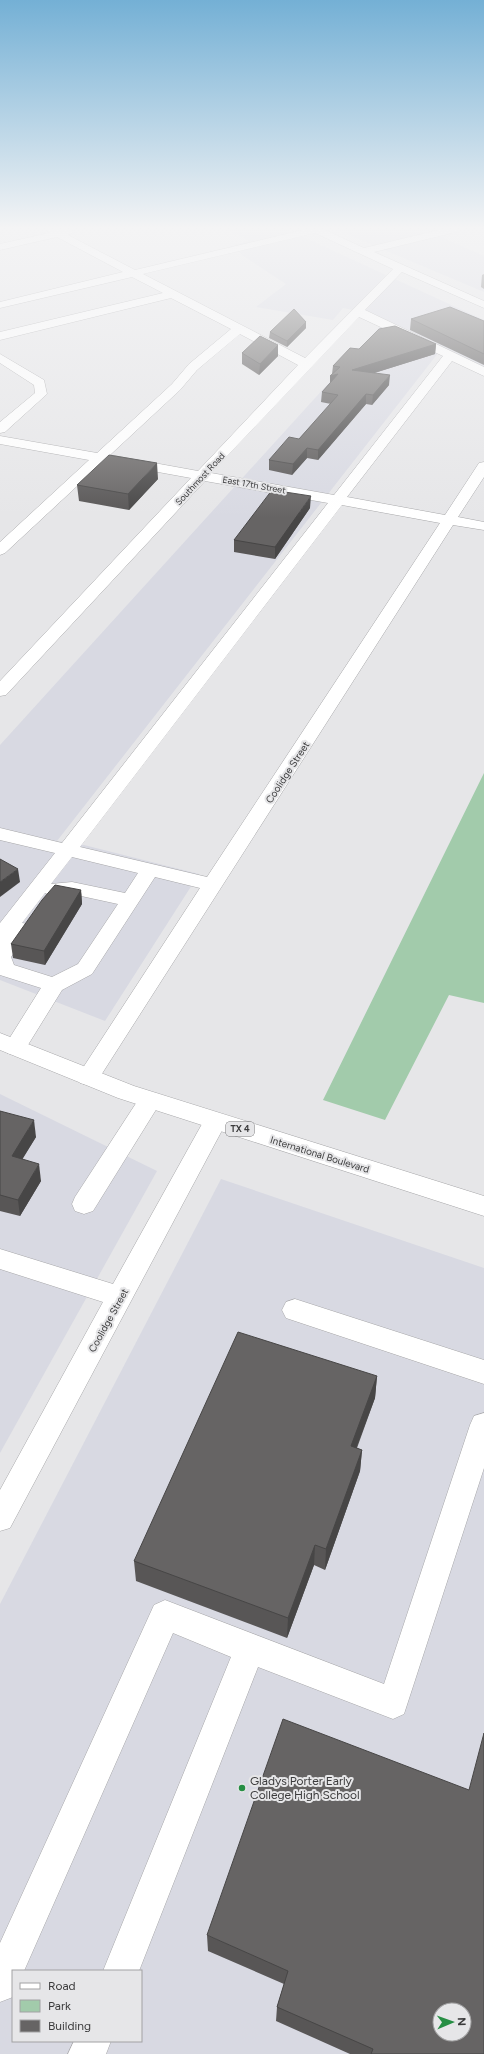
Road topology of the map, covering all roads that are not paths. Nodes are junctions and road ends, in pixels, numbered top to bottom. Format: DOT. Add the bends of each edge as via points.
graph roads {
  1 [pos="42,326"];
  2 [pos="233,326"];
  3 [pos="343,326"];
  4 [pos="386,326"];
  5 [pos="239,329"];
  6 [pos="0,336"];
  7 [pos="450,355"];
  8 [pos="0,358"];
  9 [pos="306,364"];
  10 [pos="484,372"];
  11 [pos="0,429"];
  12 [pos="0,440"];
  13 [pos="100,458"];
  14 [pos="484,466"];
  15 [pos="203,476"];
  16 [pos="337,500"];
  17 [pos="450,520"];
  18 [pos="484,526"];
  19 [pos="0,550"];
  20 [pos="0,691"];
  21 [pos="0,834"];
  22 [pos="67,850"];
  23 [pos="150,870"];
  24 [pos="213,885"];
  25 [pos="130,900"];
  26 [pos="0,937"];
  27 [pos="0,956"];
  28 [pos="54,985"];
  29 [pos="8,1044"];
  30 [pos="88,1077"];
  31 [pos="150,1100"];
  32 [pos="215,1121"];
  33 [pos="84,1204"];
  34 [pos="484,1206"];
  35 [pos="0,1259"];
  36 [pos="120,1298"];
  37 [pos="295,1310"];
  38 [pos="484,1372"];
  39 [pos="484,1425"];
  40 [pos="478,1461"];
  41 [pos="0,1518"];
  42 [pos="250,1649"];
  43 [pos="121,1970"];
  44 [pos="0,1984"];
  45 [pos="93,2042"];
  46 [pos="87,2054"];
  1 -- 6 [label="street"];
  2 -- 5 [label="street"];
  3 -- 9 [label="street, Southmost Road"];
  4 -- 7 [label="street"];
  5 -- 9 [label="street"];
  5 -- 13 [label="street" via="194,367"];
  7 -- 10 [label="street"];
  7 -- 16 [label="street"];
  8 -- 11 [label="street" via="40,383 41,394"];
  9 -- 15 [label="street, Southmost Road"];
  12 -- 13 [label="street, East 17th Street"];
  13 -- 15 [label="street, East 17th Street"];
  13 -- 19 [label="street"];
  14 -- 17 [label="street, Coolidge Street"];
  15 -- 16 [label="street, East 17th Street"];
  15 -- 20 [label="street, Southmost Road"];
  16 -- 17 [label="street, East 17th Street"];
  16 -- 22 [label="street"];
  17 -- 18 [label="street, East 17th Street"];
  17 -- 24 [label="street, Coolidge Street"];
  21 -- 22 [label="street"];
  22 -- 23 [label="street"];
  22 -- 26 [label="street"];
  23 -- 24 [label="street"];
  23 -- 25 [label="street"];
  24 -- 30 [label="street, Coolidge Street"];
  25 -- 27 [label="street" via="72,888 51,891"];
  25 -- 28 [label="street" via="85,969"];
  27 -- 28 [label="street" via="7,970"];
  28 -- 29 [label="street"];
  29 -- 30 [label="street, International Boulevard / TX 4"];
  30 -- 31 [label="street, International Boulevard / TX 4"];
  31 -- 32 [label="street, International Boulevard / TX 4"];
  31 -- 33 [label="street"];
  32 -- 34 [label="street, International Boulevard / TX 4"];
  32 -- 36 [label="street, Coolidge Street"];
  35 -- 36 [label="street"];
  36 -- 41 [label="street, Coolidge Street"];
  37 -- 38 [label="street"];
  39 -- 40 [label="street"];
  40 -- 42 [label="street" via="393,1703"];
  42 -- 43 [label="street"];
  42 -- 44 [label="street" via="166,1615"];
  45 -- 46 [label="street"];
}
